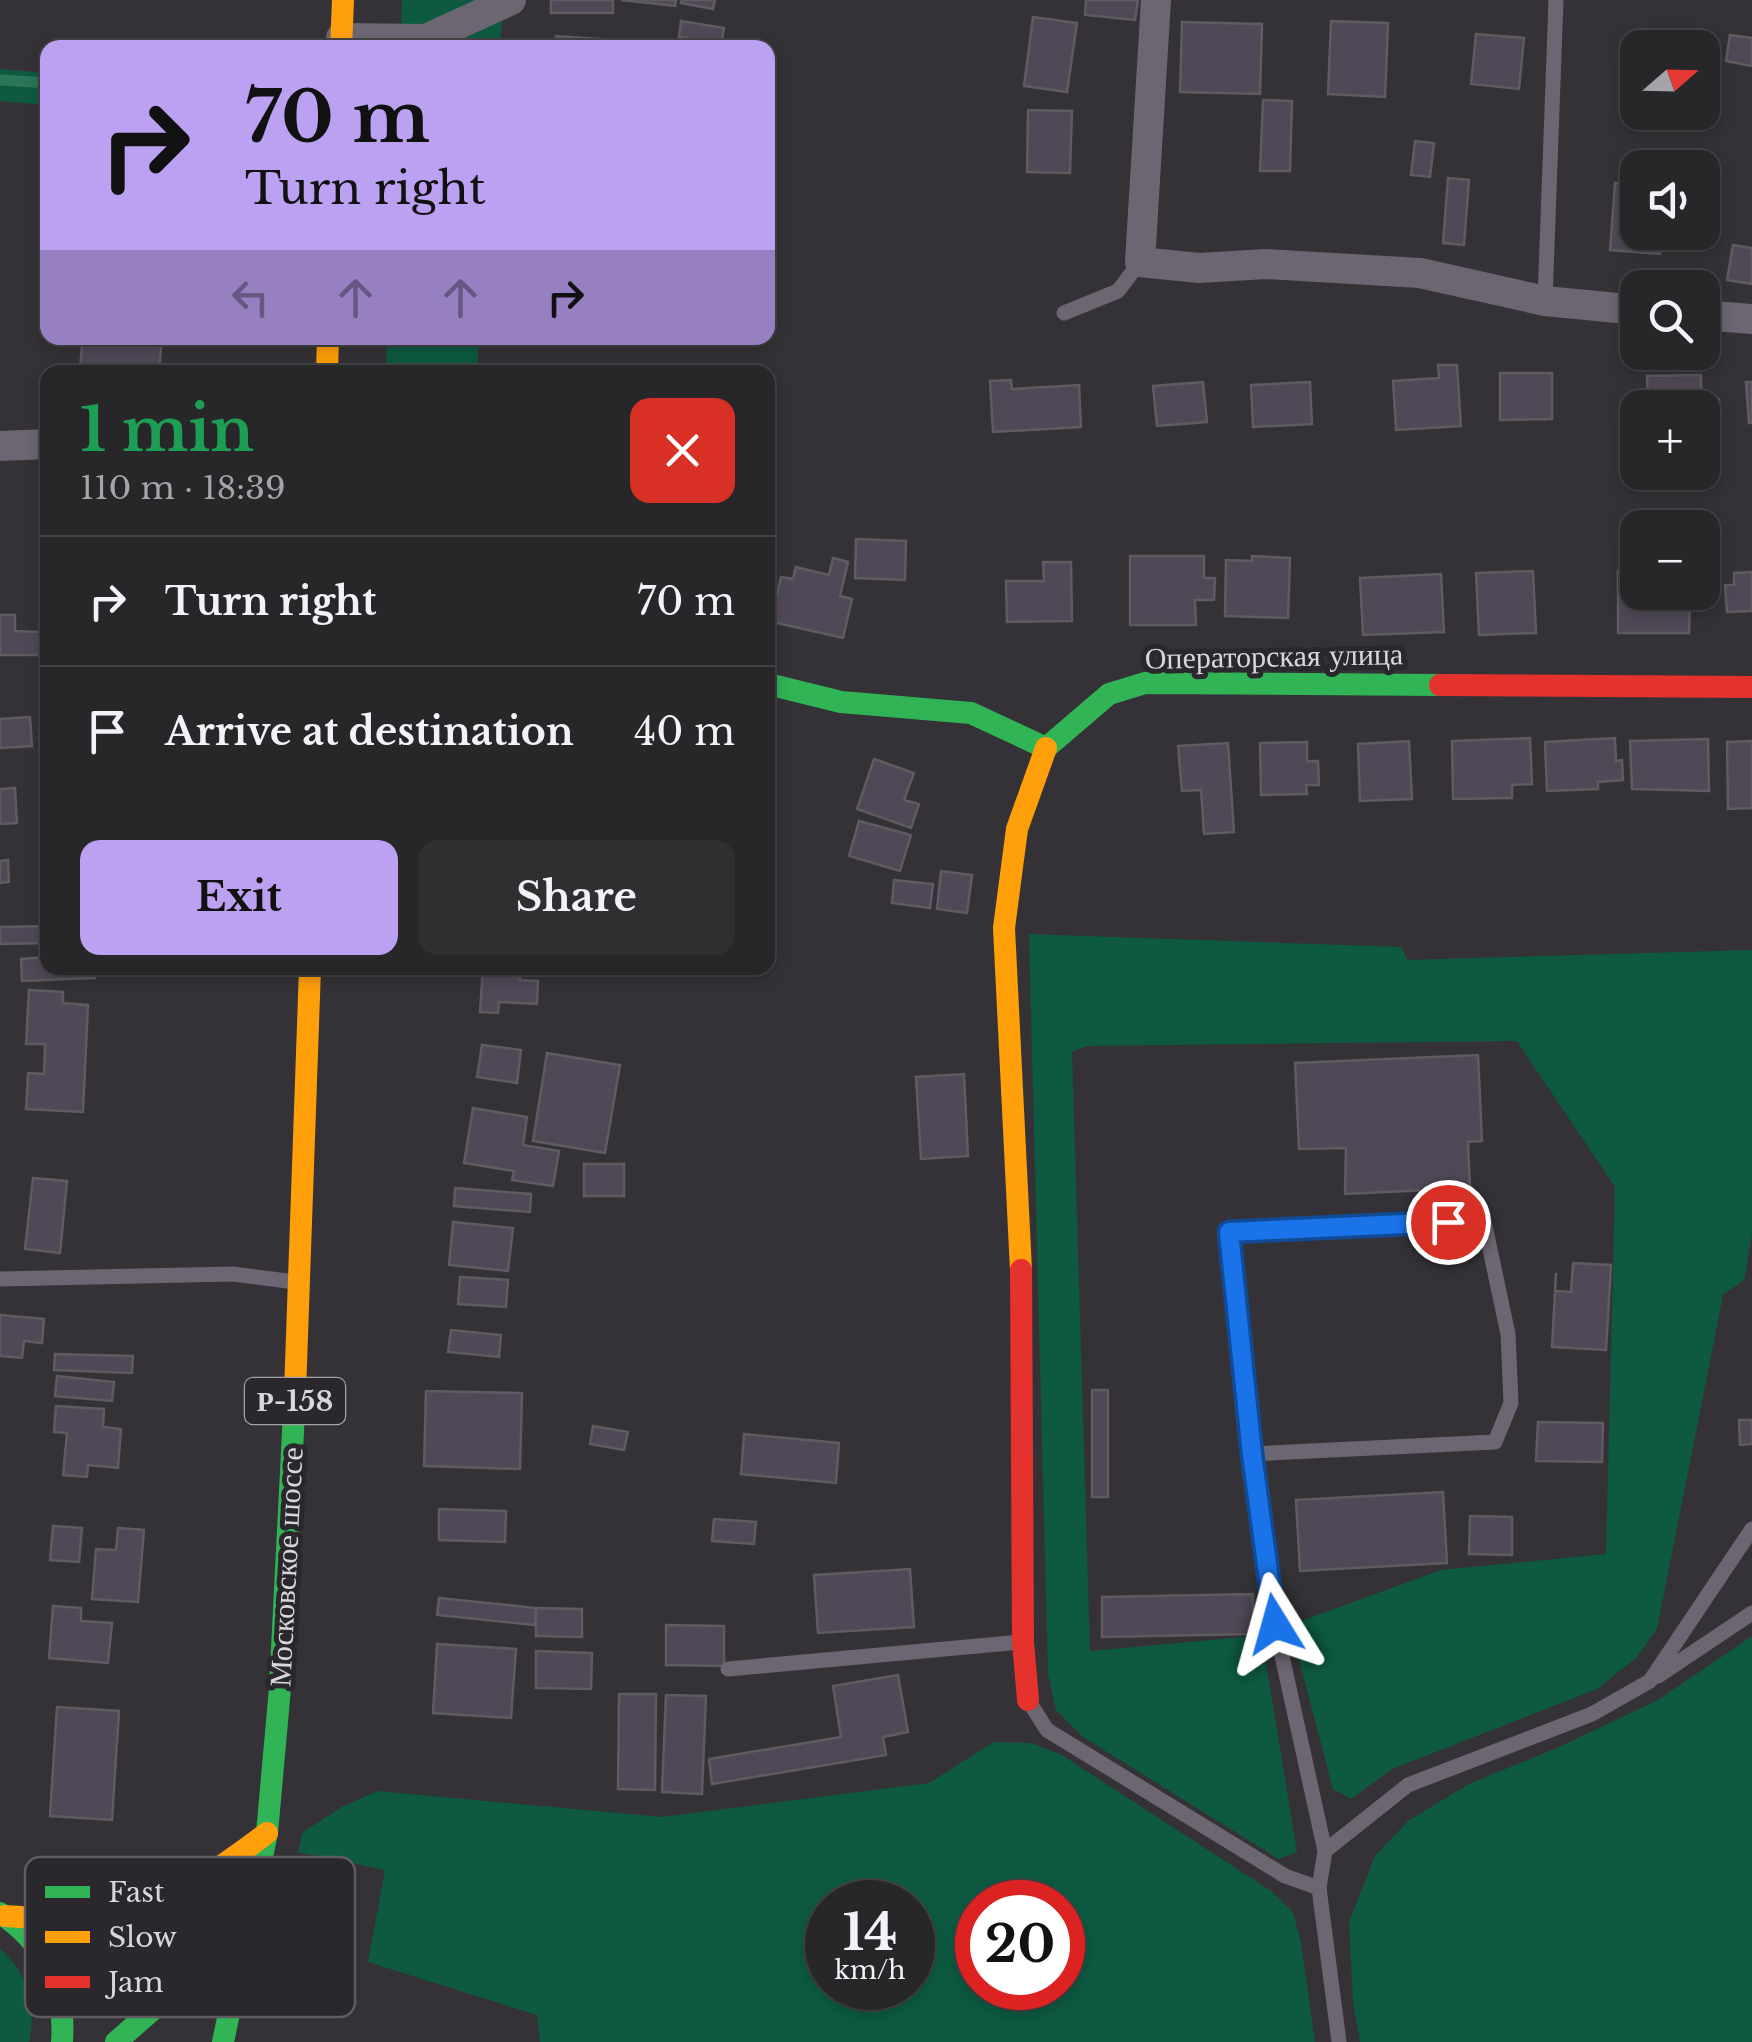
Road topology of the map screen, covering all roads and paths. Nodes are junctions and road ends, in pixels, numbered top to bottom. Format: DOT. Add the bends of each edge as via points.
graph roads {
  1 [pos="343,0"];
  2 [pos="512,0"];
  3 [pos="1156,0"];
  4 [pos="1556,0"];
  5 [pos="341,40"];
  6 [pos="398,40"];
  7 [pos="1140,262"];
  8 [pos="1544,302"];
  9 [pos="1620,308"];
  10 [pos="1064,313"];
  11 [pos="1720,317"];
  12 [pos="1752,320"];
  13 [pos="40,444"];
  14 [pos="0,446"];
  15 [pos="775,686"];
  16 [pos="1752,687"];
  17 [pos="1046,748"];
  18 [pos="310,975"];
  19 [pos="0,1279"];
  20 [pos="301,1283"];
  21 [pos="1252,1454"];
  22 [pos="1752,1529"];
  23 [pos="1752,1613"];
  24 [pos="1024,1642"];
  25 [pos="728,1670"];
  26 [pos="1650,1682"];
  27 [pos="1028,1700"];
  28 [pos="267,1833"];
  29 [pos="1325,1851"];
  30 [pos="235,1857"];
  31 [pos="263,1857"];
  32 [pos="1318,1888"];
  33 [pos="2,1914"];
  34 [pos="25,1930"];
  35 [pos="144,2017"];
  36 [pos="229,2017"];
  37 [pos="116,2042"];
  38 [pos="223,2042"];
  39 [pos="1339,2042"];
  1 -- 5 [label="street"];
  2 -- 6 [label="street" via="426,39"];
  3 -- 7 [label="street"];
  4 -- 8 [label="lane"];
  7 -- 8 [label="street" via="1420,273"];
  7 -- 10 [label="lane" via="1118,291"];
  8 -- 9 [label="street"];
  11 -- 12 [label="street"];
  13 -- 14 [label="street"];
  15 -- 17 [label="street" via="841,702 971,712"];
  16 -- 17 [label="street, Операторская улица" via="1145,684 1109,694"];
  17 -- 24 [label="street" via="1018,828 1004,928 1021,1272"];
  18 -- 20 [label="street, Московское шоссе / Р-158"];
  19 -- 20 [label="lane" via="233,1274"];
  20 -- 28 [label="street, Московское шоссе / Р-158"];
  21 -- 21 [label="lane" via="1229,1232 1484,1221 1508,1334 1511,1403 1496,1442"];
  21 -- 29 [label="lane" via="1275,1624"];
  22 -- 26 [label="lane"];
  23 -- 26 [label="lane"];
  24 -- 25 [label="lane"];
  24 -- 27 [label="street"];
  26 -- 29 [label="lane" via="1592,1714 1408,1785"];
  27 -- 32 [label="lane" via="1047,1730 1285,1876"];
  28 -- 30 [label="street"];
  28 -- 31 [label="street, Московское шоссе / Р-158"];
  29 -- 32 [label="lane"];
  32 -- 39 [label="lane"];
  33 -- 34 [label="street"];
  35 -- 37 [label="street"];
  36 -- 38 [label="street, Московское шоссе / Р-158"];
}
